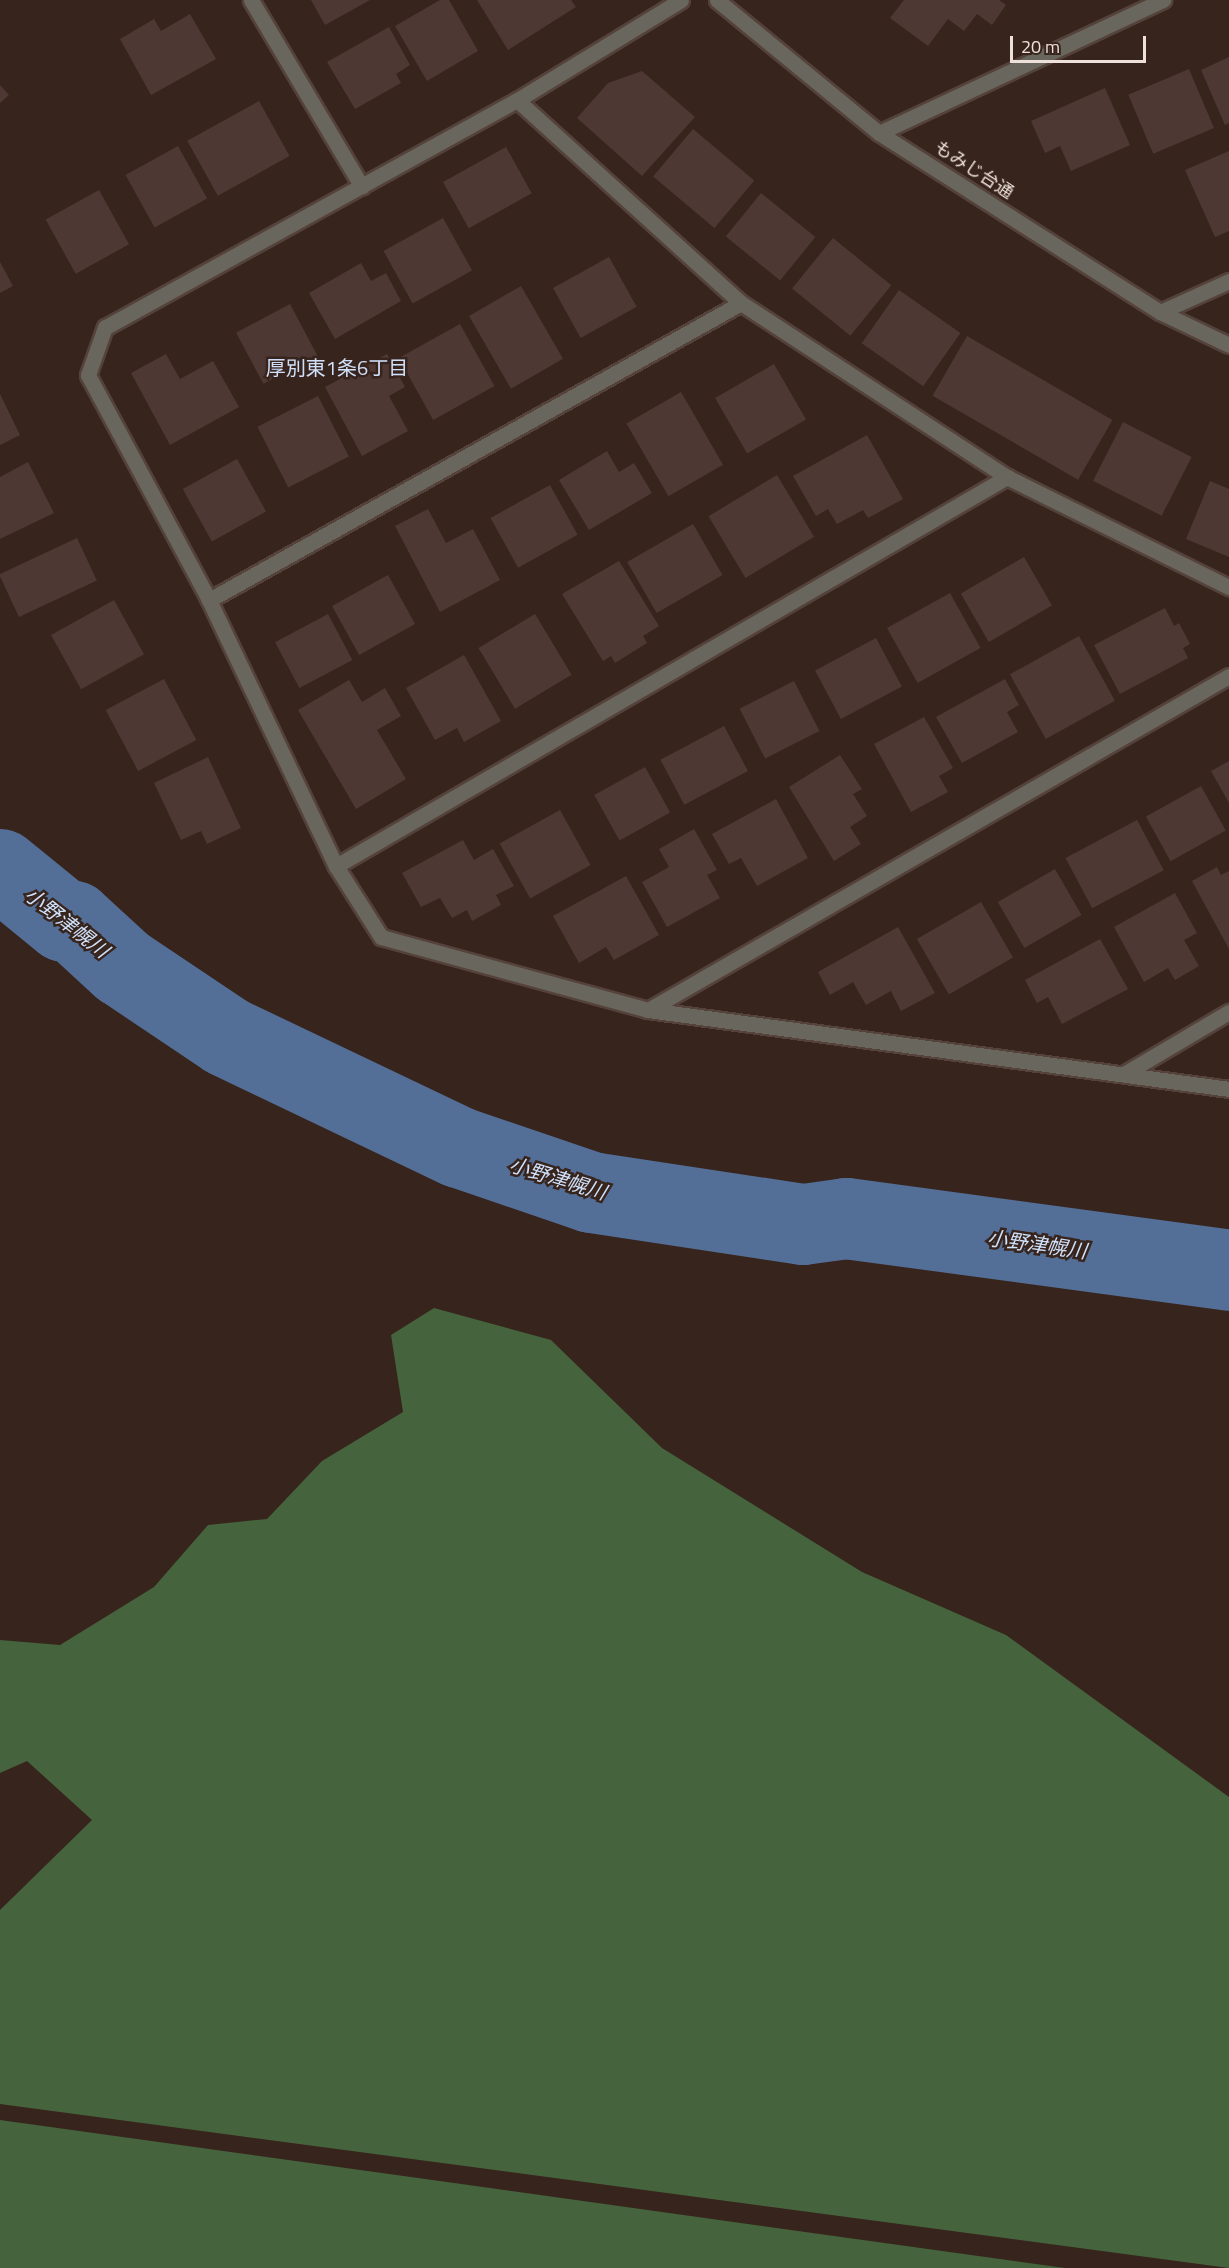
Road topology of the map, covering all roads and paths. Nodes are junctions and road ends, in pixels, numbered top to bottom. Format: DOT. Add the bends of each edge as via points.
graph roads {
  1 [pos="251,0"];
  2 [pos="681,0"];
  3 [pos="717,0"];
  4 [pos="1163,0"];
  5 [pos="517,100"];
  6 [pos="879,133"];
  7 [pos="362,187"];
  8 [pos="1229,281"];
  9 [pos="741,303"];
  10 [pos="1160,312"];
  11 [pos="1229,345"];
  12 [pos="1007,477"];
  13 [pos="1229,587"];
  14 [pos="209,600"];
  15 [pos="1229,676"];
  16 [pos="336,866"];
  17 [pos="648,1010"];
  18 [pos="1229,1012"];
  19 [pos="1124,1074"];
  20 [pos="1229,1089"];
  1 -- 7 [label="street"];
  2 -- 5 [label="street"];
  3 -- 6 [label="street, もみじ台通"];
  4 -- 6 [label="street"];
  5 -- 7 [label="street"];
  5 -- 9 [label="street"];
  6 -- 10 [label="street, もみじ台通"];
  7 -- 14 [label="street" via="105,327 88,375"];
  8 -- 10 [label="street"];
  9 -- 12 [label="street"];
  9 -- 14 [label="street"];
  10 -- 11 [label="street, もみじ台通"];
  12 -- 13 [label="street"];
  12 -- 16 [label="street"];
  14 -- 16 [label="street"];
  15 -- 17 [label="street"];
  16 -- 17 [label="street" via="381,937"];
  17 -- 19 [label="street"];
  18 -- 19 [label="street"];
  19 -- 20 [label="street"];
}
